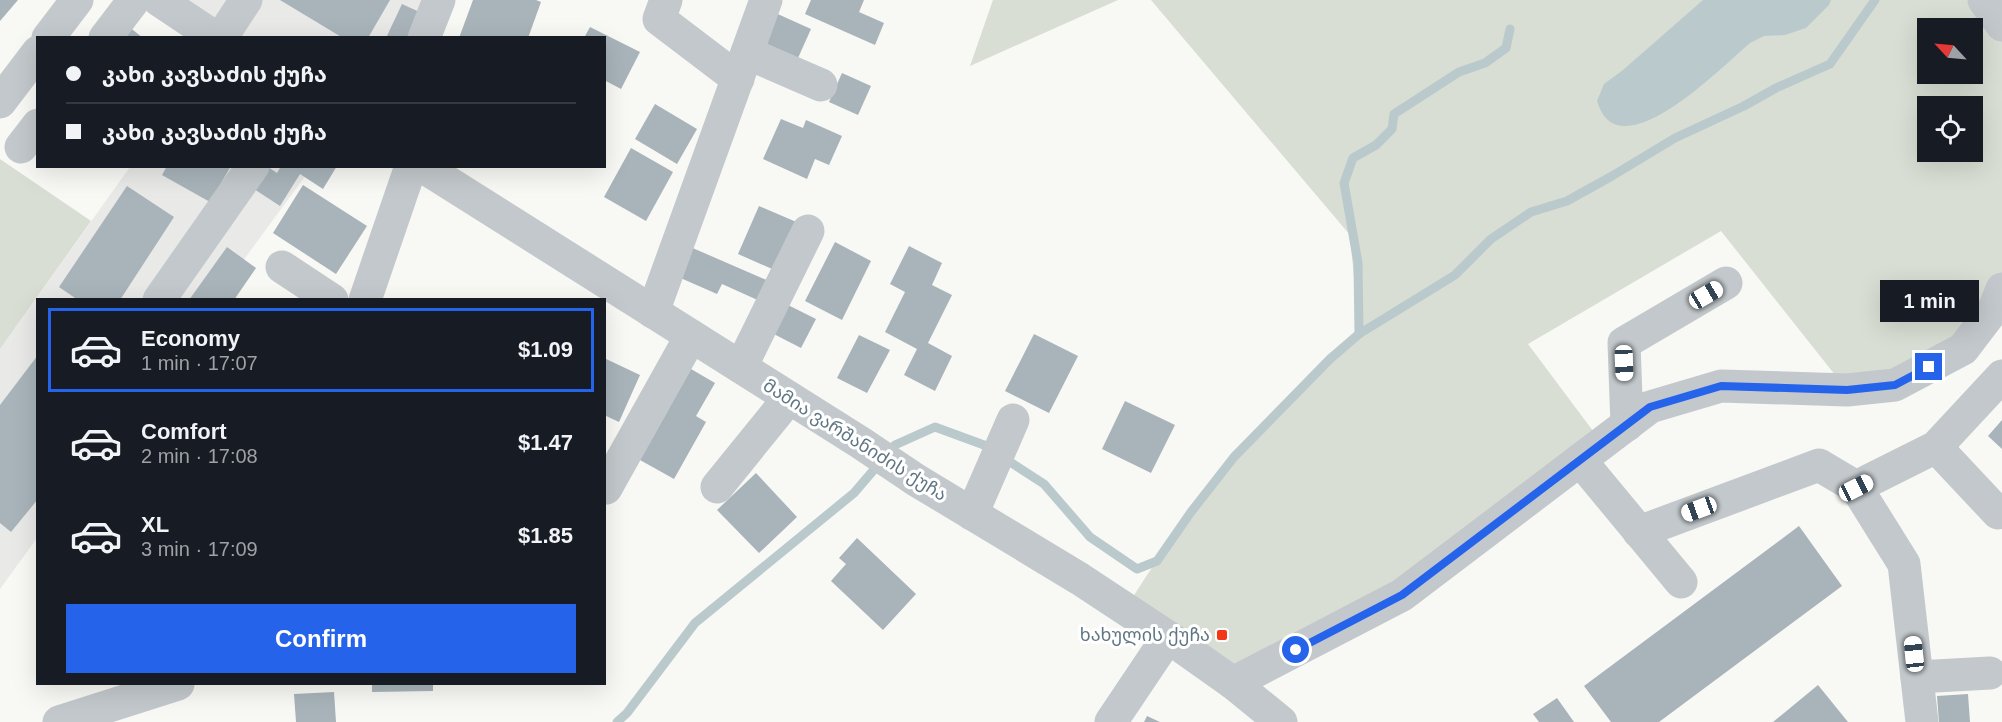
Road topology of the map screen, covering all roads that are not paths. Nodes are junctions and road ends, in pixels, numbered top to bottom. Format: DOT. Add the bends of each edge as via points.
graph roads {
  1 [pos="76,0"];
  2 [pos="134,0"];
  3 [pos="159,0"];
  4 [pos="246,0"];
  5 [pos="439,0"];
  6 [pos="666,0"];
  7 [pos="766,0"];
  8 [pos="1984,0"];
  9 [pos="2002,25"];
  10 [pos="49,36"];
  11 [pos="107,36"];
  12 [pos="213,36"];
  13 [pos="222,36"];
  14 [pos="425,36"];
  15 [pos="36,55"];
  16 [pos="742,66"];
  17 [pos="821,85"];
  18 [pos="0,102"];
  19 [pos="252,168"];
  20 [pos="410,168"];
  21 [pos="425,168"];
  22 [pos="808,231"];
  23 [pos="282,267"];
  24 [pos="1726,283"];
  25 [pos="160,298"];
  26 [pos="329,298"];
  27 [pos="366,298"];
  28 [pos="2000,302"];
  29 [pos="654,312"];
  30 [pos="691,336"];
  31 [pos="741,367"];
  32 [pos="2002,376"];
  33 [pos="789,398"];
  34 [pos="1627,425"];
  35 [pos="1010,428"];
  36 [pos="1936,447"];
  37 [pos="1580,460"];
  38 [pos="717,487"];
  39 [pos="606,488"];
  40 [pos="1856,488"];
  41 [pos="1998,513"];
  42 [pos="972,514"];
  43 [pos="1639,532"];
  44 [pos="1681,582"];
  45 [pos="1168,637"];
  46 [pos="1990,673"];
  47 [pos="1917,676"];
  48 [pos="1233,683"];
  49 [pos="175,685"];
  50 [pos="60,722"];
  51 [pos="1111,722"];
  52 [pos="1281,722"];
  53 [pos="1922,722"];
  1 -- 10 [label="street"];
  2 -- 11 [label="street"];
  3 -- 12 [label="street"];
  4 -- 13 [label="street"];
  5 -- 14 [label="street"];
  6 -- 16 [label="street" via="659,19"];
  7 -- 16 [label="street"];
  8 -- 9 [label="street"];
  15 -- 18 [label="street"];
  16 -- 17 [label="street"];
  16 -- 29 [label="street"];
  19 -- 25 [label="street"];
  20 -- 27 [label="street"];
  21 -- 29 [label="street, მამია ვარშანიძის ქუჩა"];
  22 -- 31 [label="street"];
  23 -- 26 [label="street"];
  24 -- 34 [label="street" via="1623,343"];
  28 -- 34 [label="street" via="1964,349 1895,385 1847,390 1721,386 1650,407"];
  29 -- 30 [label="street, მამია ვარშანიძის ქუჩა"];
  30 -- 31 [label="street, მამია ვარშანიძის ქუჩა"];
  30 -- 39 [label="street"];
  31 -- 33 [label="street, მამია ვარშანიძის ქუჩა"];
  32 -- 36 [label="street"];
  33 -- 38 [label="street"];
  33 -- 42 [label="street, მამია ვარშანიძის ქუჩა"];
  34 -- 37 [label="street"];
  35 -- 42 [label="street"];
  36 -- 40 [label="street"];
  36 -- 41 [label="street"];
  37 -- 43 [label="street"];
  37 -- 48 [label="street" via="1402,595"];
  40 -- 43 [label="street" via="1819,465"];
  40 -- 47 [label="street" via="1904,564"];
  42 -- 45 [label="street, მამია ვარშანიძის ქუჩა"];
  43 -- 44 [label="street"];
  45 -- 48 [label="street, მამია ვარშანიძის ქუჩა"];
  45 -- 51 [label="street"];
  46 -- 47 [label="street"];
  47 -- 53 [label="street"];
  48 -- 52 [label="street, მამია ვარშანიძის ქუჩა"];
  49 -- 50 [label="street"];
}
